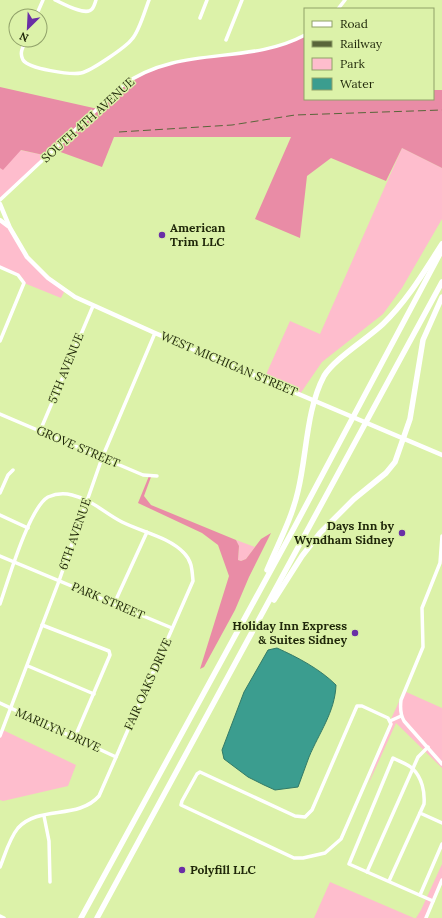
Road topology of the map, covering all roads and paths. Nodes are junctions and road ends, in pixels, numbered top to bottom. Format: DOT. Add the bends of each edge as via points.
graph roads {
  1 [pos="55,0"];
  2 [pos="96,0"];
  3 [pos="149,0"];
  4 [pos="207,0"];
  5 [pos="242,0"];
  6 [pos="345,0"];
  7 [pos="339,8"];
  8 [pos="200,18"];
  9 [pos="304,35"];
  10 [pos="226,40"];
  11 [pos="23,48"];
  12 [pos="0,200"];
  13 [pos="0,204"];
  14 [pos="0,220"];
  15 [pos="10,228"];
  16 [pos="442,244"];
  17 [pos="442,250"];
  18 [pos="0,267"];
  19 [pos="442,282"];
  20 [pos="442,297"];
  21 [pos="92,306"];
  22 [pos="155,333"];
  23 [pos="0,341"];
  24 [pos="314,400"];
  25 [pos="0,414"];
  26 [pos="40,430"];
  27 [pos="404,439"];
  28 [pos="442,455"];
  29 [pos="102,458"];
  30 [pos="13,470"];
  31 [pos="157,476"];
  32 [pos="0,493"];
  33 [pos="86,500"];
  34 [pos="0,515"];
  35 [pos="28,528"];
  36 [pos="147,532"];
  37 [pos="442,536"];
  38 [pos="0,556"];
  39 [pos="14,562"];
  40 [pos="59,581"];
  41 [pos="254,600"];
  42 [pos="0,604"];
  43 [pos="114,604"];
  44 [pos="257,624"];
  45 [pos="42,625"];
  46 [pos="172,628"];
  47 [pos="28,666"];
  48 [pos="94,694"];
  49 [pos="0,703"];
  50 [pos="10,709"];
  51 [pos="401,716"];
  52 [pos="390,721"];
  53 [pos="0,736"];
  54 [pos="75,737"];
  55 [pos="428,748"];
  56 [pos="116,756"];
  57 [pos="442,764"];
  58 [pos="412,769"];
  59 [pos="420,813"];
  60 [pos="44,816"];
  61 [pos="442,823"];
  62 [pos="442,844"];
  63 [pos="0,867"];
  64 [pos="367,872"];
  65 [pos="442,880"];
  66 [pos="389,881"];
  67 [pos="50,882"];
  68 [pos="420,895"];
  69 [pos="433,901"];
  70 [pos="0,916"];
  71 [pos="4,918"];
  72 [pos="81,918"];
  73 [pos="97,918"];
  74 [pos="426,918"];
  1 -- 2 [label="street" via="89,12"];
  3 -- 11 [label="street" via="133,39 83,73 66,74 30,65 22,59"];
  4 -- 8 [label="street"];
  5 -- 10 [label="street"];
  6 -- 7 [label="street"];
  9 -- 12 [label="street, SOUTH 4TH AVENUE" via="268,49 173,62 136,76 123,85"];
  13 -- 15 [label="main road"];
  14 -- 15 [label="main road"];
  15 -- 21 [label="main road, WEST MICHIGAN STREET" via="27,257 48,278"];
  16 -- 24 [label="highway" via="400,306 364,341 331,367 324,376"];
  17 -- 41 [label="highway"];
  18 -- 23 [label="street" via="18,275 24,283"];
  19 -- 44 [label="highway"];
  20 -- 27 [label="highway" via="423,340 410,419"];
  21 -- 22 [label="main road, WEST MICHIGAN STREET"];
  21 -- 26 [label="street, 5TH AVENUE"];
  22 -- 24 [label="main road, WEST MICHIGAN STREET"];
  22 -- 29 [label="street, 6TH AVENUE"];
  24 -- 27 [label="main road, WEST MICHIGAN STREET"];
  24 -- 41 [label="highway" via="294,506"];
  25 -- 26 [label="street, GROVE STREET"];
  26 -- 29 [label="street, GROVE STREET"];
  27 -- 28 [label="main road, WEST MICHIGAN STREET"];
  27 -- 44 [label="highway" via="395,462 386,473 354,499 320,533"];
  29 -- 31 [label="street, GROVE STREET" via="143,475"];
  29 -- 33 [label="street, 6TH AVENUE"];
  30 -- 32 [label="street"];
  33 -- 35 [label="street" via="64,494 49,497 37,509"];
  33 -- 36 [label="street, FAIR OAKS DRIVE" via="123,522"];
  33 -- 40 [label="street, 6TH AVENUE"];
  34 -- 35 [label="street"];
  35 -- 39 [label="street"];
  36 -- 43 [label="street"];
  36 -- 46 [label="street, FAIR OAKS DRIVE" via="177,546 186,554 192,567 193,581"];
  37 -- 51 [label="street" via="440,563 422,608 423,647 401,700"];
  38 -- 39 [label="street, PARK STREET"];
  39 -- 40 [label="street, PARK STREET"];
  39 -- 42 [label="street"];
  40 -- 43 [label="street, PARK STREET"];
  40 -- 45 [label="street, 6TH AVENUE"];
  41 -- 72 [label="highway"];
  43 -- 46 [label="street, PARK STREET"];
  44 -- 73 [label="highway"];
  45 -- 47 [label="street, 6TH AVENUE"];
  45 -- 48 [label="street" via="109,651 110,655"];
  46 -- 56 [label="street, FAIR OAKS DRIVE"];
  47 -- 48 [label="street"];
  47 -- 50 [label="street, 6TH AVENUE"];
  48 -- 54 [label="street"];
  49 -- 50 [label="street, MARILYN DRIVE"];
  50 -- 53 [label="street, 6TH AVENUE"];
  50 -- 54 [label="street, MARILYN DRIVE"];
  51 -- 52 [label="street"];
  51 -- 55 [label="street"];
  52 -- 52 [label="street" via="390,727 341,839 325,853 309,858 294,858 181,805 200,772 295,816 305,818 312,810 357,706 362,706"];
  54 -- 56 [label="street, MARILYN DRIVE"];
  55 -- 57 [label="street"];
  55 -- 58 [label="street" via="418,757"];
  56 -- 60 [label="street, FAIR OAKS DRIVE" via="99,796 93,803 80,809"];
  58 -- 59 [label="street" via="423,785 425,796"];
  58 -- 64 [label="street"];
  58 -- 64 [label="street" via="393,758 349,864"];
  59 -- 61 [label="street"];
  59 -- 66 [label="street"];
  60 -- 63 [label="street, FAIR OAKS DRIVE" via="31,819 17,829"];
  60 -- 67 [label="street" via="49,841"];
  62 -- 68 [label="street"];
  64 -- 66 [label="street"];
  65 -- 69 [label="street"];
  66 -- 68 [label="street"];
  68 -- 69 [label="street"];
  69 -- 74 [label="street"];
  70 -- 71 [label="street"];
}
